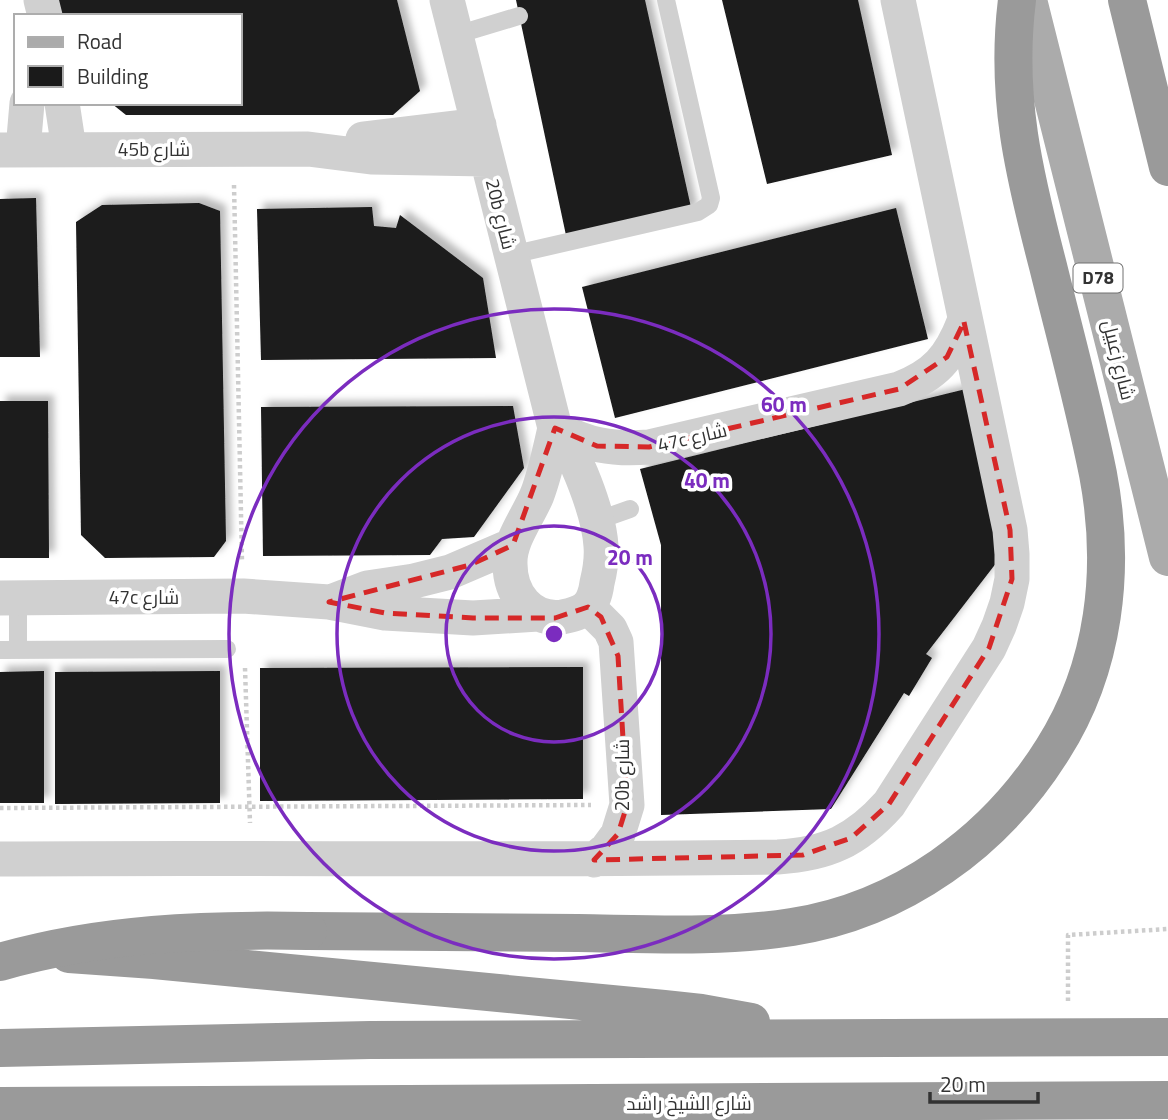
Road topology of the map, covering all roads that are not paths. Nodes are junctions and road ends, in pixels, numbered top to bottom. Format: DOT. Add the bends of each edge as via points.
graph roads {
  1 [pos="447,0"];
  2 [pos="666,0"];
  3 [pos="898,0"];
  4 [pos="1017,0"];
  5 [pos="1028,0"];
  6 [pos="1126,0"];
  7 [pos="519,16"];
  8 [pos="456,35"];
  9 [pos="26,105"];
  10 [pos="62,105"];
  11 [pos="479,125"];
  12 [pos="69,149"];
  13 [pos="308,149"];
  14 [pos="11,150"];
  15 [pos="487,159"];
  16 [pos="1168,167"];
  17 [pos="511,255"];
  18 [pos="964,322"];
  19 [pos="555,428"];
  20 [pos="630,509"];
  21 [pos="596,521"];
  22 [pos="513,545"];
  23 [pos="1168,557"];
  24 [pos="9,598"];
  25 [pos="329,602"];
  26 [pos="588,607"];
  27 [pos="538,614"];
  28 [pos="227,649"];
  29 [pos="9,650"];
  30 [pos="0,859"];
  31 [pos="594,860"];
  32 [pos="0,950"];
  33 [pos="0,962"];
  34 [pos="1167,1037"];
  35 [pos="810,1039"];
  36 [pos="0,1048"];
  37 [pos="1167,1100"];
  38 [pos="0,1106"];
  1 -- 8 [label="street, 20b شارع"];
  2 -- 17 [label="lane" via="709,205 698,212"];
  3 -- 18 [label="street"];
  4 -- 33 [label="highway, bridge" via="1012,62 1022,160 1086,416 1107,538 1103,611 1080,697 1038,773 982,836 914,885 835,918 794,927 680,934 215,930 62,947"];
  5 -- 23 [label="main road, شارع زعبيل / D78"];
  6 -- 16 [label="highway"];
  7 -- 8 [label="lane"];
  8 -- 11 [label="street, 20b شارع"];
  9 -- 14 [label="street"];
  10 -- 12 [label="street"];
  11 -- 13 [label="street, 45b شارع"];
  11 -- 15 [label="street, 20b شارع"];
  12 -- 13 [label="street, 45b شارع"];
  12 -- 14 [label="street, 45b شارع"];
  13 -- 15 [label="street, 45b شارع" via="371,157"];
  15 -- 17 [label="street, 20b شارع"];
  17 -- 19 [label="street, 20b شارع"];
  18 -- 19 [label="street, 47c شارع" via="947,357 917,382 899,389 649,447 623,449 610,456"];
  18 -- 31 [label="street" via="1010,530 1012,579 989,649 889,804 851,838 803,855"];
  19 -- 21 [label="street" via="574,457"];
  19 -- 22 [label="street" via="536,496"];
  20 -- 21 [label="lane"];
  21 -- 26 [label="street" via="600,571"];
  22 -- 25 [label="street, 47c شارع" via="450,572"];
  22 -- 27 [label="street" via="511,579 517,595"];
  24 -- 25 [label="street, 47c شارع" via="243,596"];
  24 -- 29 [label="lane"];
  25 -- 27 [label="street, 47c شارع" via="385,613 473,618"];
  26 -- 27 [label="street, 47c شارع" via="555,618"];
  26 -- 31 [label="street, 20b شارع" via="610,629 615,642 627,805 618,834"];
  28 -- 29 [label="lane"];
  30 -- 31 [label="street"];
  32 -- 35 [label="highway" via="154,960 689,1011"];
  34 -- 35 [label="highway"];
  35 -- 36 [label="highway" via="370,1040"];
  37 -- 38 [label="highway, شارع الشيخ راشد"];
}
